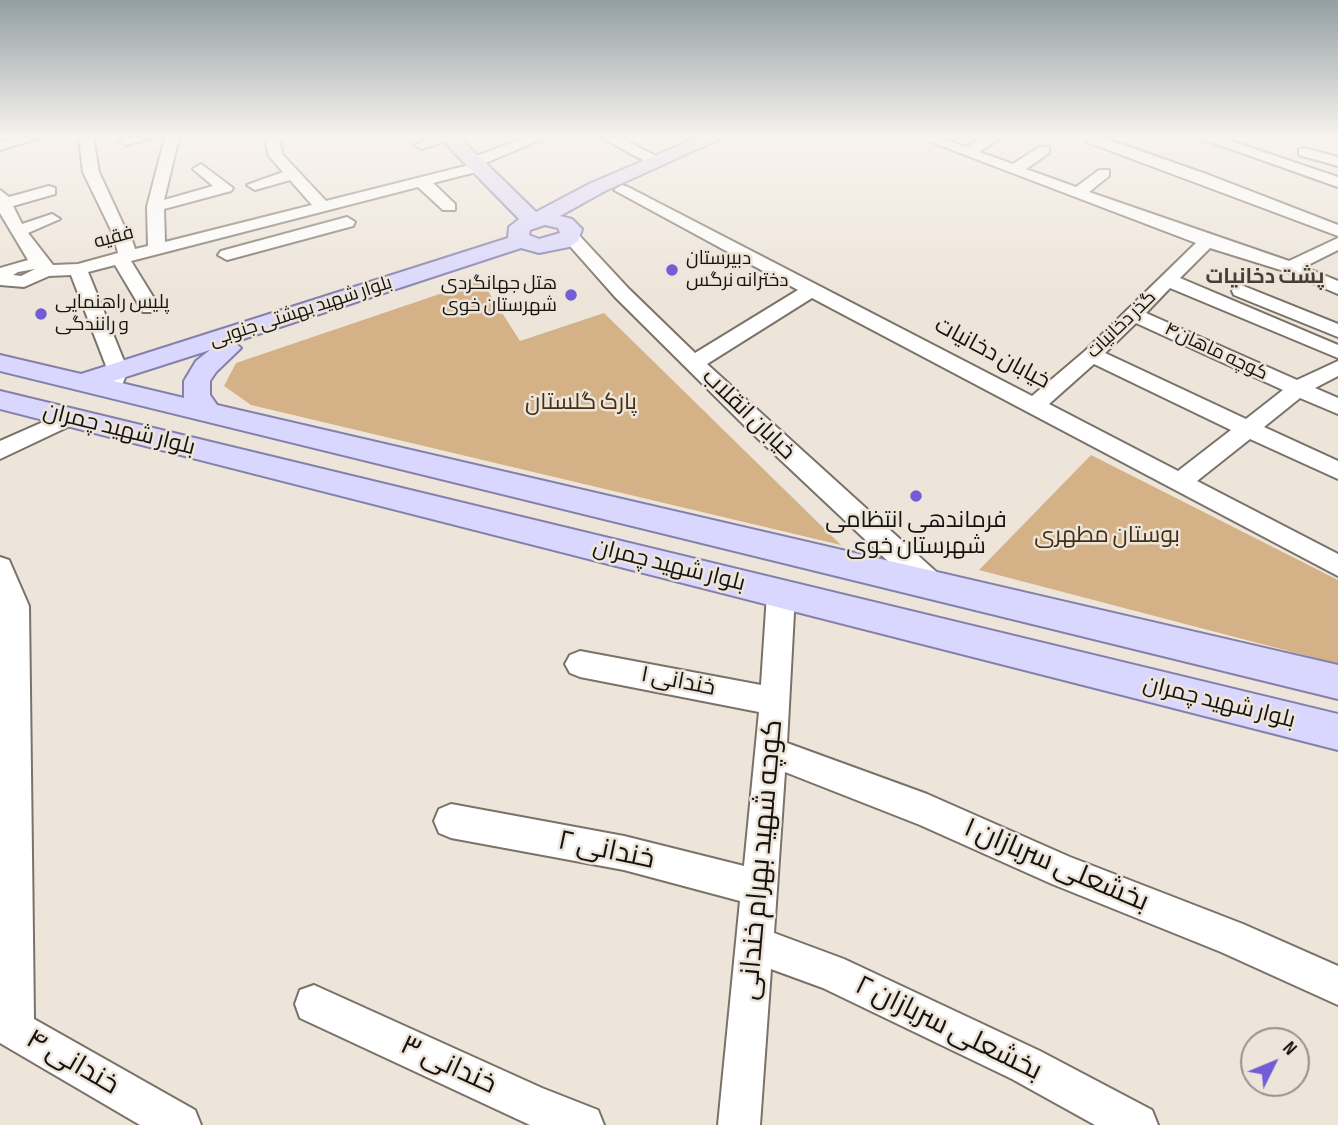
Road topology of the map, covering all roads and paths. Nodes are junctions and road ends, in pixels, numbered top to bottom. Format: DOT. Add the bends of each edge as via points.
graph roads {
  1 [pos="102,190"];
  2 [pos="159,190"];
  3 [pos="218,190"];
  4 [pos="307,190"];
  5 [pos="392,190"];
  6 [pos="430,190"];
  7 [pos="498,190"];
  8 [pos="606,190"];
  9 [pos="622,190"];
  10 [pos="1068,190"];
  11 [pos="1083,190"];
  12 [pos="1233,190"];
  13 [pos="49,191"];
  14 [pos="1078,193"];
  15 [pos="361,197"];
  16 [pos="2,199"];
  17 [pos="1161,201"];
  18 [pos="155,204"];
  19 [pos="414,204"];
  20 [pos="581,205"];
  21 [pos="327,206"];
  22 [pos="121,214"];
  23 [pos="372,214"];
  24 [pos="52,219"];
  25 [pos="1147,219"];
  26 [pos="10,227"];
  27 [pos="530,227"];
  28 [pos="570,231"];
  29 [pos="1338,231"];
  30 [pos="1207,242"];
  31 [pos="1338,243"];
  32 [pos="547,246"];
  33 [pos="157,249"];
  34 [pos="227,255"];
  35 [pos="124,257"];
  36 [pos="1290,267"];
  37 [pos="78,269"];
  38 [pos="38,271"];
  39 [pos="1176,274"];
  40 [pos="2,279"];
  41 [pos="1338,288"];
  42 [pos="812,290"];
  43 [pos="0,301"];
  44 [pos="150,307"];
  45 [pos="1133,314"];
  46 [pos="1338,331"];
  47 [pos="228,348"];
  48 [pos="1338,352"];
  49 [pos="1092,355"];
  50 [pos="0,363"];
  51 [pos="694,363"];
  52 [pos="1338,367"];
  53 [pos="103,381"];
  54 [pos="1298,390"];
  55 [pos="0,400"];
  56 [pos="1034,406"];
  57 [pos="1338,407"];
  58 [pos="36,409"];
  59 [pos="208,413"];
  60 [pos="68,418"];
  61 [pos="1248,428"];
  62 [pos="0,442"];
  63 [pos="0,451"];
  64 [pos="1338,471"];
  65 [pos="1179,483"];
  66 [pos="1338,566"];
  67 [pos="0,567"];
  68 [pos="934,587"];
  69 [pos="781,594"];
  70 [pos="580,663"];
  71 [pos="1338,682"];
  72 [pos="775,701"];
  73 [pos="1338,733"];
  74 [pos="771,752"];
  75 [pos="451,821"];
  76 [pos="759,888"];
  77 [pos="754,944"];
  78 [pos="1338,986"];
  79 [pos="314,1004"];
  80 [pos="7,1025"];
  81 [pos="180,1125"];
  82 [pos="583,1125"];
  83 [pos="739,1125"];
  84 [pos="1137,1125"];
  1 -- 22 [label="street"];
  2 -- 18 [label="street"];
  3 -- 18 [label="street"];
  4 -- 21 [label="street"];
  5 -- 15 [label="street, فقیه"];
  6 -- 19 [label="street" via="444,202"];
  7 -- 27 [label="main road"];
  8 -- 20 [label="main road, بلوار شهید بهشتی جنوبی"];
  9 -- 20 [label="main road, بلوار شهید بهشتی جنوبی"];
  9 -- 42 [label="street, خیابان دخانیات"];
  10 -- 14 [label="street"];
  11 -- 14 [label="street"];
  12 -- 29 [label="street"];
  13 -- 16 [label="street"];
  14 -- 25 [label="street"];
  15 -- 21 [label="street, فقیه"];
  15 -- 23 [label="street"];
  16 -- 26 [label="street"];
  17 -- 25 [label="street"];
  18 -- 22 [label="street"];
  18 -- 33 [label="street"];
  20 -- 27 [label="main road, بلوار شهید بهشتی جنوبی"];
  20 -- 28 [label="main road, بلوار شهید بهشتی جنوبی"];
  21 -- 33 [label="street, فقیه"];
  21 -- 34 [label="street" via="350,225"];
  22 -- 35 [label="street"];
  24 -- 26 [label="street"];
  25 -- 30 [label="street"];
  26 -- 38 [label="street"];
  27 -- 28 [label="main road" via="552,219"];
  27 -- 32 [label="main road"];
  27 -- 53 [label="main road, بلوار شهید بهشتی جنوبی"];
  28 -- 32 [label="main road, بلوار شهید بهشتی جنوبی"];
  28 -- 51 [label="street, خیابان انقلاب" via="622,293"];
  30 -- 36 [label="street"];
  30 -- 39 [label="street, گذر دخانیات"];
  31 -- 36 [label="street"];
  32 -- 47 [label="main road, بلوار شهید بهشتی جنوبی"];
  33 -- 35 [label="street, فقیه"];
  35 -- 37 [label="street, فقیه"];
  35 -- 44 [label="street"];
  36 -- 41 [label="street"];
  37 -- 38 [label="street, فقیه"];
  37 -- 53 [label="street"];
  38 -- 40 [label="street, فقیه" via="19,265"];
  38 -- 43 [label="street"];
  39 -- 45 [label="street, گذر دخانیات"];
  39 -- 46 [label="street"];
  39 -- 48 [label="street"];
  42 -- 51 [label="street"];
  42 -- 56 [label="street, خیابان دخانیات"];
  45 -- 49 [label="street, گذر دخانیات"];
  45 -- 54 [label="street, کوچه ماهان۴"];
  47 -- 53 [label="main road, بلوار شهید بهشتی جنوبی"];
  47 -- 59 [label="main road" via="205,367 197,381 196,395"];
  49 -- 56 [label="street, گذر دخانیات"];
  49 -- 61 [label="street"];
  50 -- 53 [label="main road, بلوار شهید چمران"];
  51 -- 68 [label="street, خیابان انقلاب"];
  52 -- 54 [label="street"];
  53 -- 58 [label="main road"];
  53 -- 59 [label="main road, بلوار شهید چمران"];
  53 -- 60 [label="main road"];
  54 -- 57 [label="street, کوچه ماهان۴"];
  54 -- 61 [label="street"];
  55 -- 58 [label="main road, بلوار شهید چمران"];
  56 -- 65 [label="street, خیابان دخانیات"];
  58 -- 60 [label="main road, بلوار شهید چمران"];
  58 -- 62 [label="street"];
  59 -- 68 [label="main road, بلوار شهید چمران"];
  60 -- 63 [label="street"];
  60 -- 69 [label="main road, بلوار شهید چمران"];
  61 -- 64 [label="street"];
  61 -- 65 [label="street"];
  65 -- 66 [label="street, خیابان دخانیات"];
  67 -- 80 [label="street" via="15,606"];
  68 -- 71 [label="main road, بلوار شهید چمران"];
  69 -- 72 [label="street, کوچه شهید بهرام خندانی"];
  69 -- 73 [label="main road, بلوار شهید چمران"];
  70 -- 72 [label="street, خندانی ۱"];
  72 -- 74 [label="street, کوچه شهید بهرام خندانی"];
  74 -- 76 [label="street, کوچه شهید بهرام خندانی"];
  74 -- 78 [label="street, بخشعلی سربازان ۱" via="926,811"];
  75 -- 76 [label="street, خندانی ۲" via="624,853"];
  76 -- 77 [label="street, کوچه شهید بهرام خندانی"];
  77 -- 83 [label="street, کوچه شهید بهرام خندانی"];
  77 -- 84 [label="street, بخشعلی سربازان ۲" via="843,977 1026,1065"];
  79 -- 82 [label="street, خندانی ۳"];
  80 -- 81 [label="street, خندانی ۴"];
}
